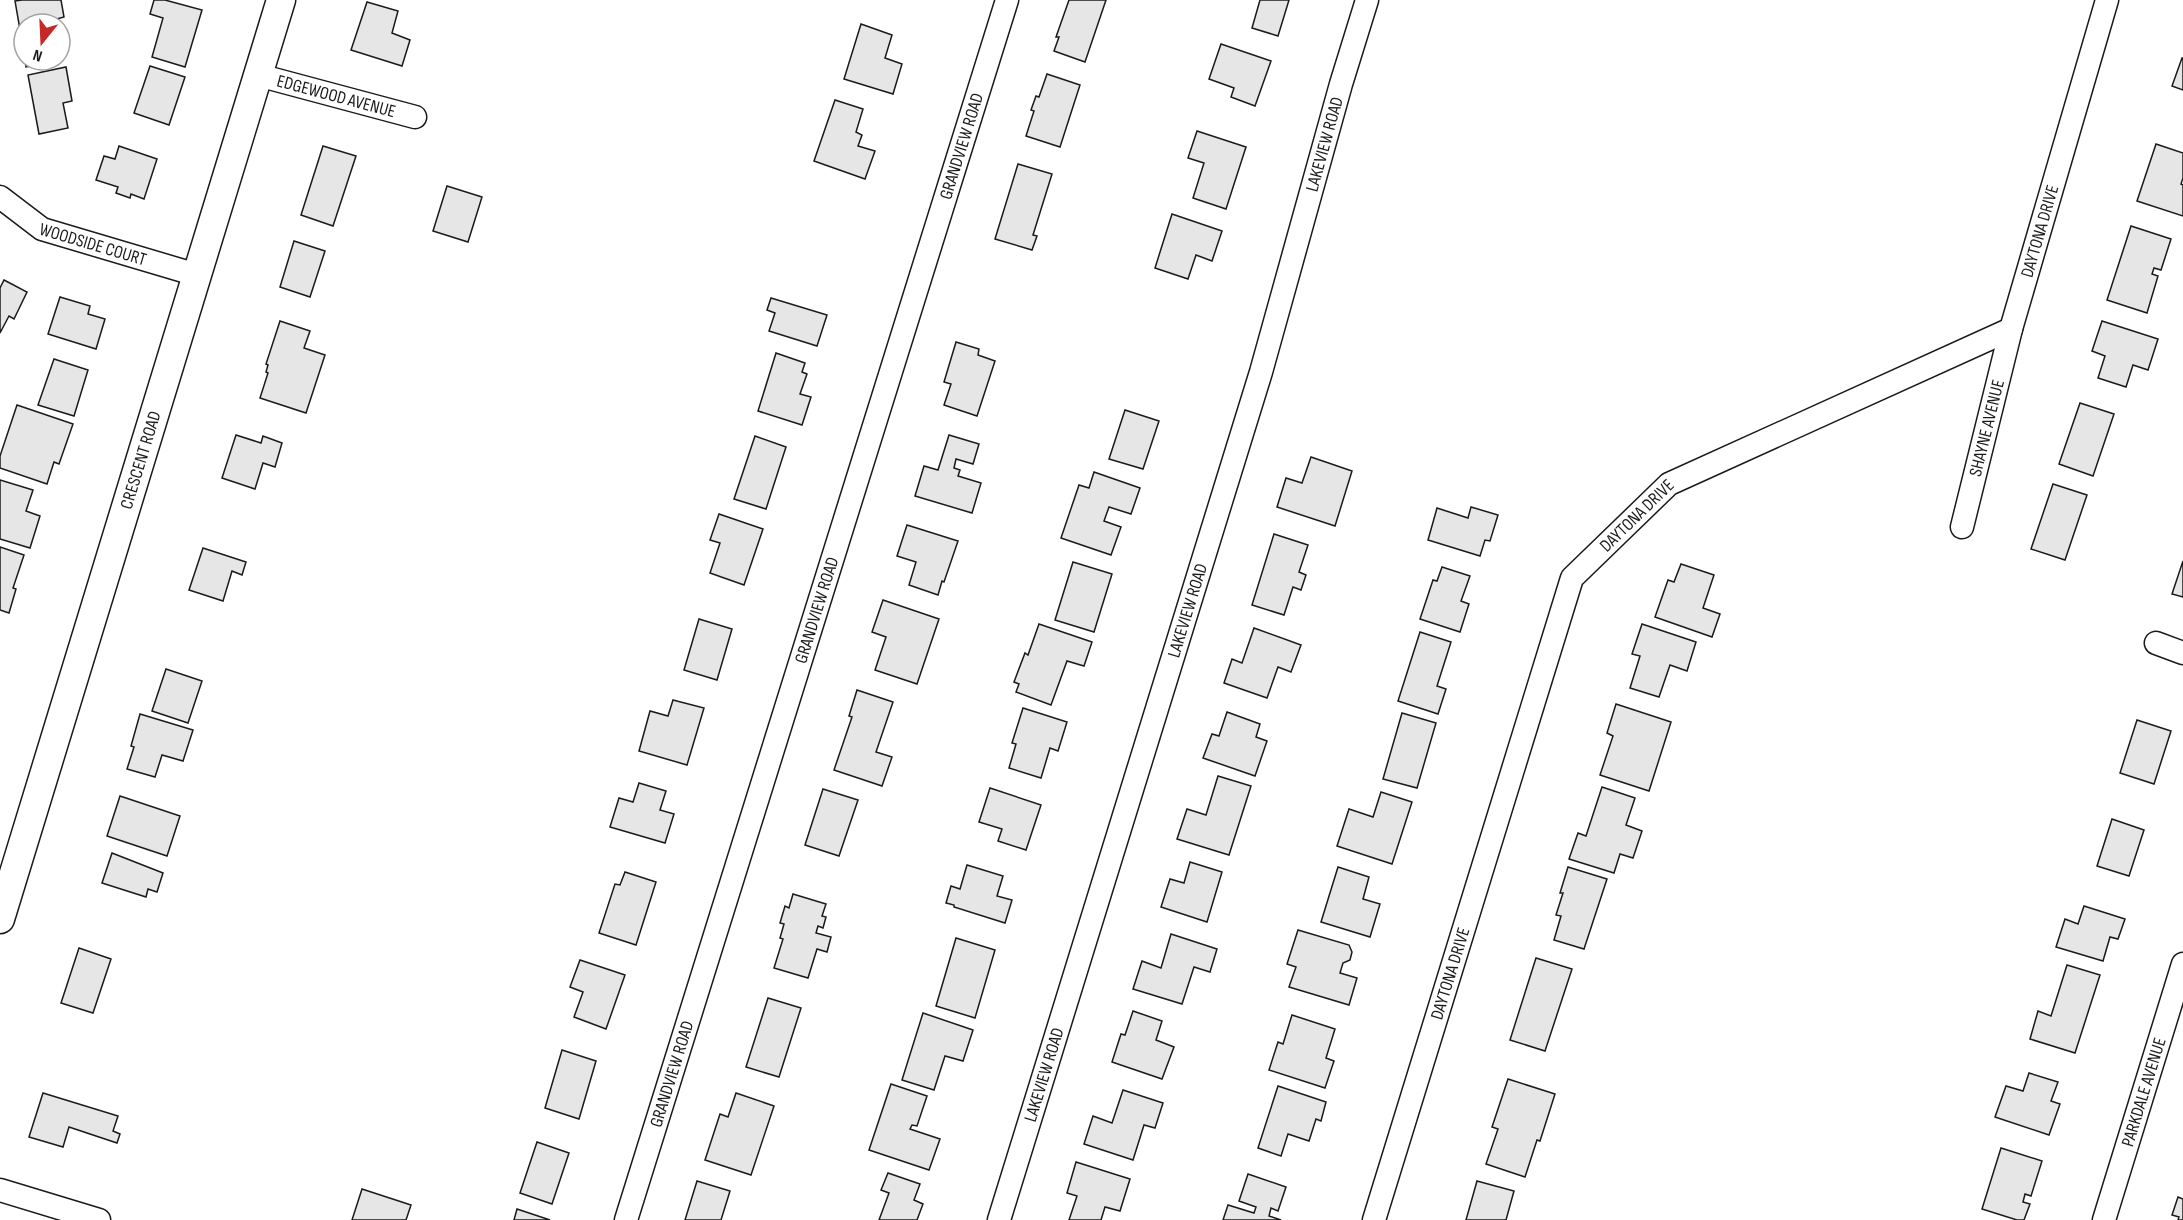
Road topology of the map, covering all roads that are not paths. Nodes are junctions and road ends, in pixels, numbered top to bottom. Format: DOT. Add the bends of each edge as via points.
graph roads {
  1 [pos="281,0"];
  2 [pos="1007,0"];
  3 [pos="1367,0"];
  4 [pos="2107,0"];
  5 [pos="258,75"];
  6 [pos="415,117"];
  7 [pos="0,197"];
  8 [pos="197,275"];
  9 [pos="2011,329"];
  10 [pos="1962,527"];
  11 [pos="2156,643"];
  12 [pos="2183,653"];
  13 [pos="0,919"];
  14 [pos="2183,964"];
  15 [pos="0,1190"];
  16 [pos="99,1220"];
  17 [pos="626,1220"];
  18 [pos="999,1220"];
  19 [pos="1374,1220"];
  20 [pos="2104,1220"];
  1 -- 5 [label="street, CRESCENT ROAD"];
  2 -- 17 [label="street, GRANDVIEW ROAD"];
  3 -- 18 [label="street, LAKEVIEW ROAD" via="1258,384"];
  4 -- 9 [label="street, DAYTONA DRIVE"];
  5 -- 6 [label="street, EDGEWOOD AVENUE"];
  5 -- 8 [label="street, CRESCENT ROAD"];
  7 -- 8 [label="street, WOODSIDE COURT" via="42,229"];
  8 -- 13 [label="street, CRESCENT ROAD"];
  9 -- 10 [label="street, SHAYNE AVENUE"];
  9 -- 19 [label="street, DAYTONA DRIVE" via="1669,484 1572,578"];
  11 -- 12 [label="street"];
  14 -- 20 [label="street, PARKDALE AVENUE"];
  15 -- 16 [label="street"];
}
